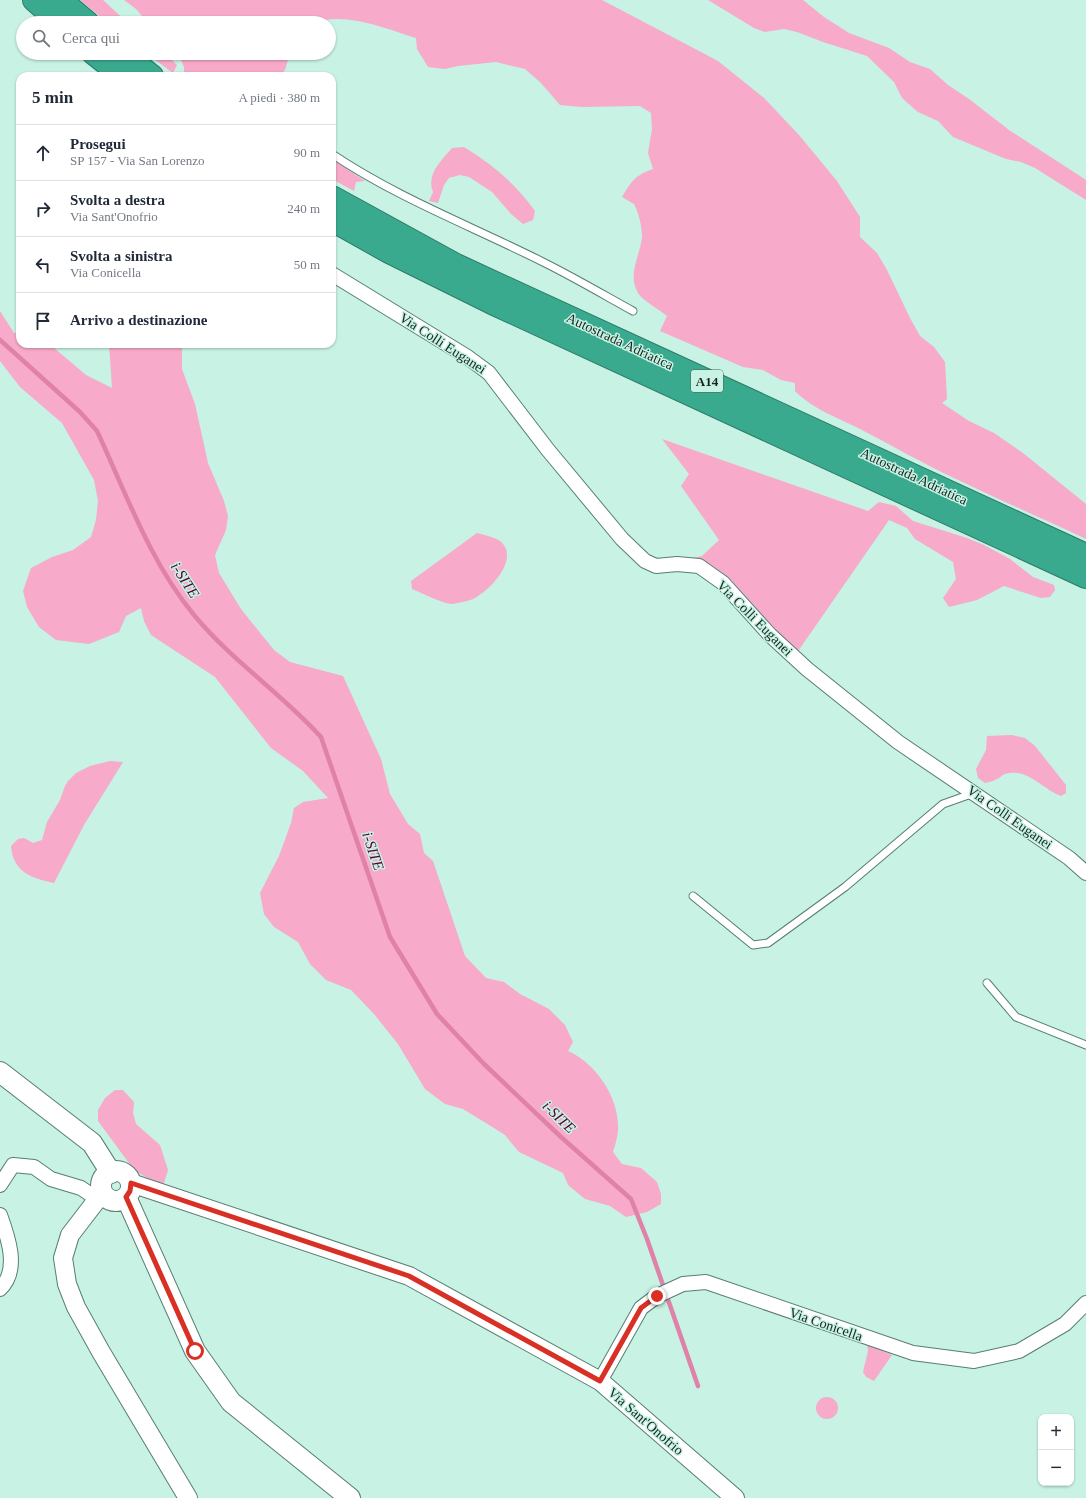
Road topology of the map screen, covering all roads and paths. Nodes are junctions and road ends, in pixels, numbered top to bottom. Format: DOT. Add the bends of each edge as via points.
graph roads {
  1 [pos="34,0"];
  2 [pos="61,0"];
  3 [pos="52,16"];
  4 [pos="80,16"];
  5 [pos="102,60"];
  6 [pos="132,60"];
  7 [pos="117,72"];
  8 [pos="147,72"];
  9 [pos="336,157"];
  10 [pos="336,199"];
  11 [pos="336,222"];
  12 [pos="336,276"];
  13 [pos="633,311"];
  14 [pos="1086,555"];
  15 [pos="1086,577"];
  16 [pos="974,792"];
  17 [pos="1086,873"];
  18 [pos="693,896"];
  19 [pos="987,983"];
  20 [pos="1086,1045"];
  21 [pos="0,1072"];
  22 [pos="111,1173"];
  23 [pos="0,1185"];
  24 [pos="128,1190"];
  25 [pos="100,1196"];
  26 [pos="0,1215"];
  27 [pos="0,1289"];
  28 [pos="1086,1303"];
  29 [pos="600,1381"];
  30 [pos="188,1498"];
  31 [pos="350,1498"];
  32 [pos="735,1498"];
  1 -- 3 [label="highway"];
  2 -- 4 [label="highway"];
  5 -- 7 [label="highway"];
  6 -- 8 [label="highway"];
  9 -- 13 [label="lane" via="361,174 438,214 544,263"];
  10 -- 14 [label="highway, Autostrada Adriatica / A14" via="456,265"];
  11 -- 15 [label="highway, Autostrada Adriatica / A14" via="486,300"];
  12 -- 16 [label="street, Via Colli Euganei" via="489,372 568,474 622,539 645,561 656,566 699,566 723,583 770,636 807,669 898,742"];
  16 -- 17 [label="street, Via Colli Euganei" via="1069,858"];
  16 -- 18 [label="lane" via="943,804 845,888 768,943 753,945"];
  19 -- 20 [label="lane" via="1016,1017"];
  21 -- 22 [label="main road" via="92,1143"];
  22 -- 24 [label="main road" via="121,1172 129,1178"];
  22 -- 25 [label="main road" via="104,1178"];
  23 -- 25 [label="street" via="13,1166 34,1167 52,1179"];
  24 -- 25 [label="main road" via="122,1200 113,1201"];
  24 -- 29 [label="street, Via Sant'Onofrio" via="409,1276"];
  24 -- 31 [label="main road" via="195,1351 231,1402"];
  25 -- 30 [label="street" via="70,1235 63,1258 66,1284 101,1352"];
  26 -- 27 [label="street" via="10,1242 10,1267 6,1284"];
  28 -- 29 [label="street, Via Conicella" via="1065,1324 1020,1351 974,1360 913,1353 706,1282 687,1284 657,1296 641,1308"];
  29 -- 32 [label="street, Via Sant'Onofrio"];
}
